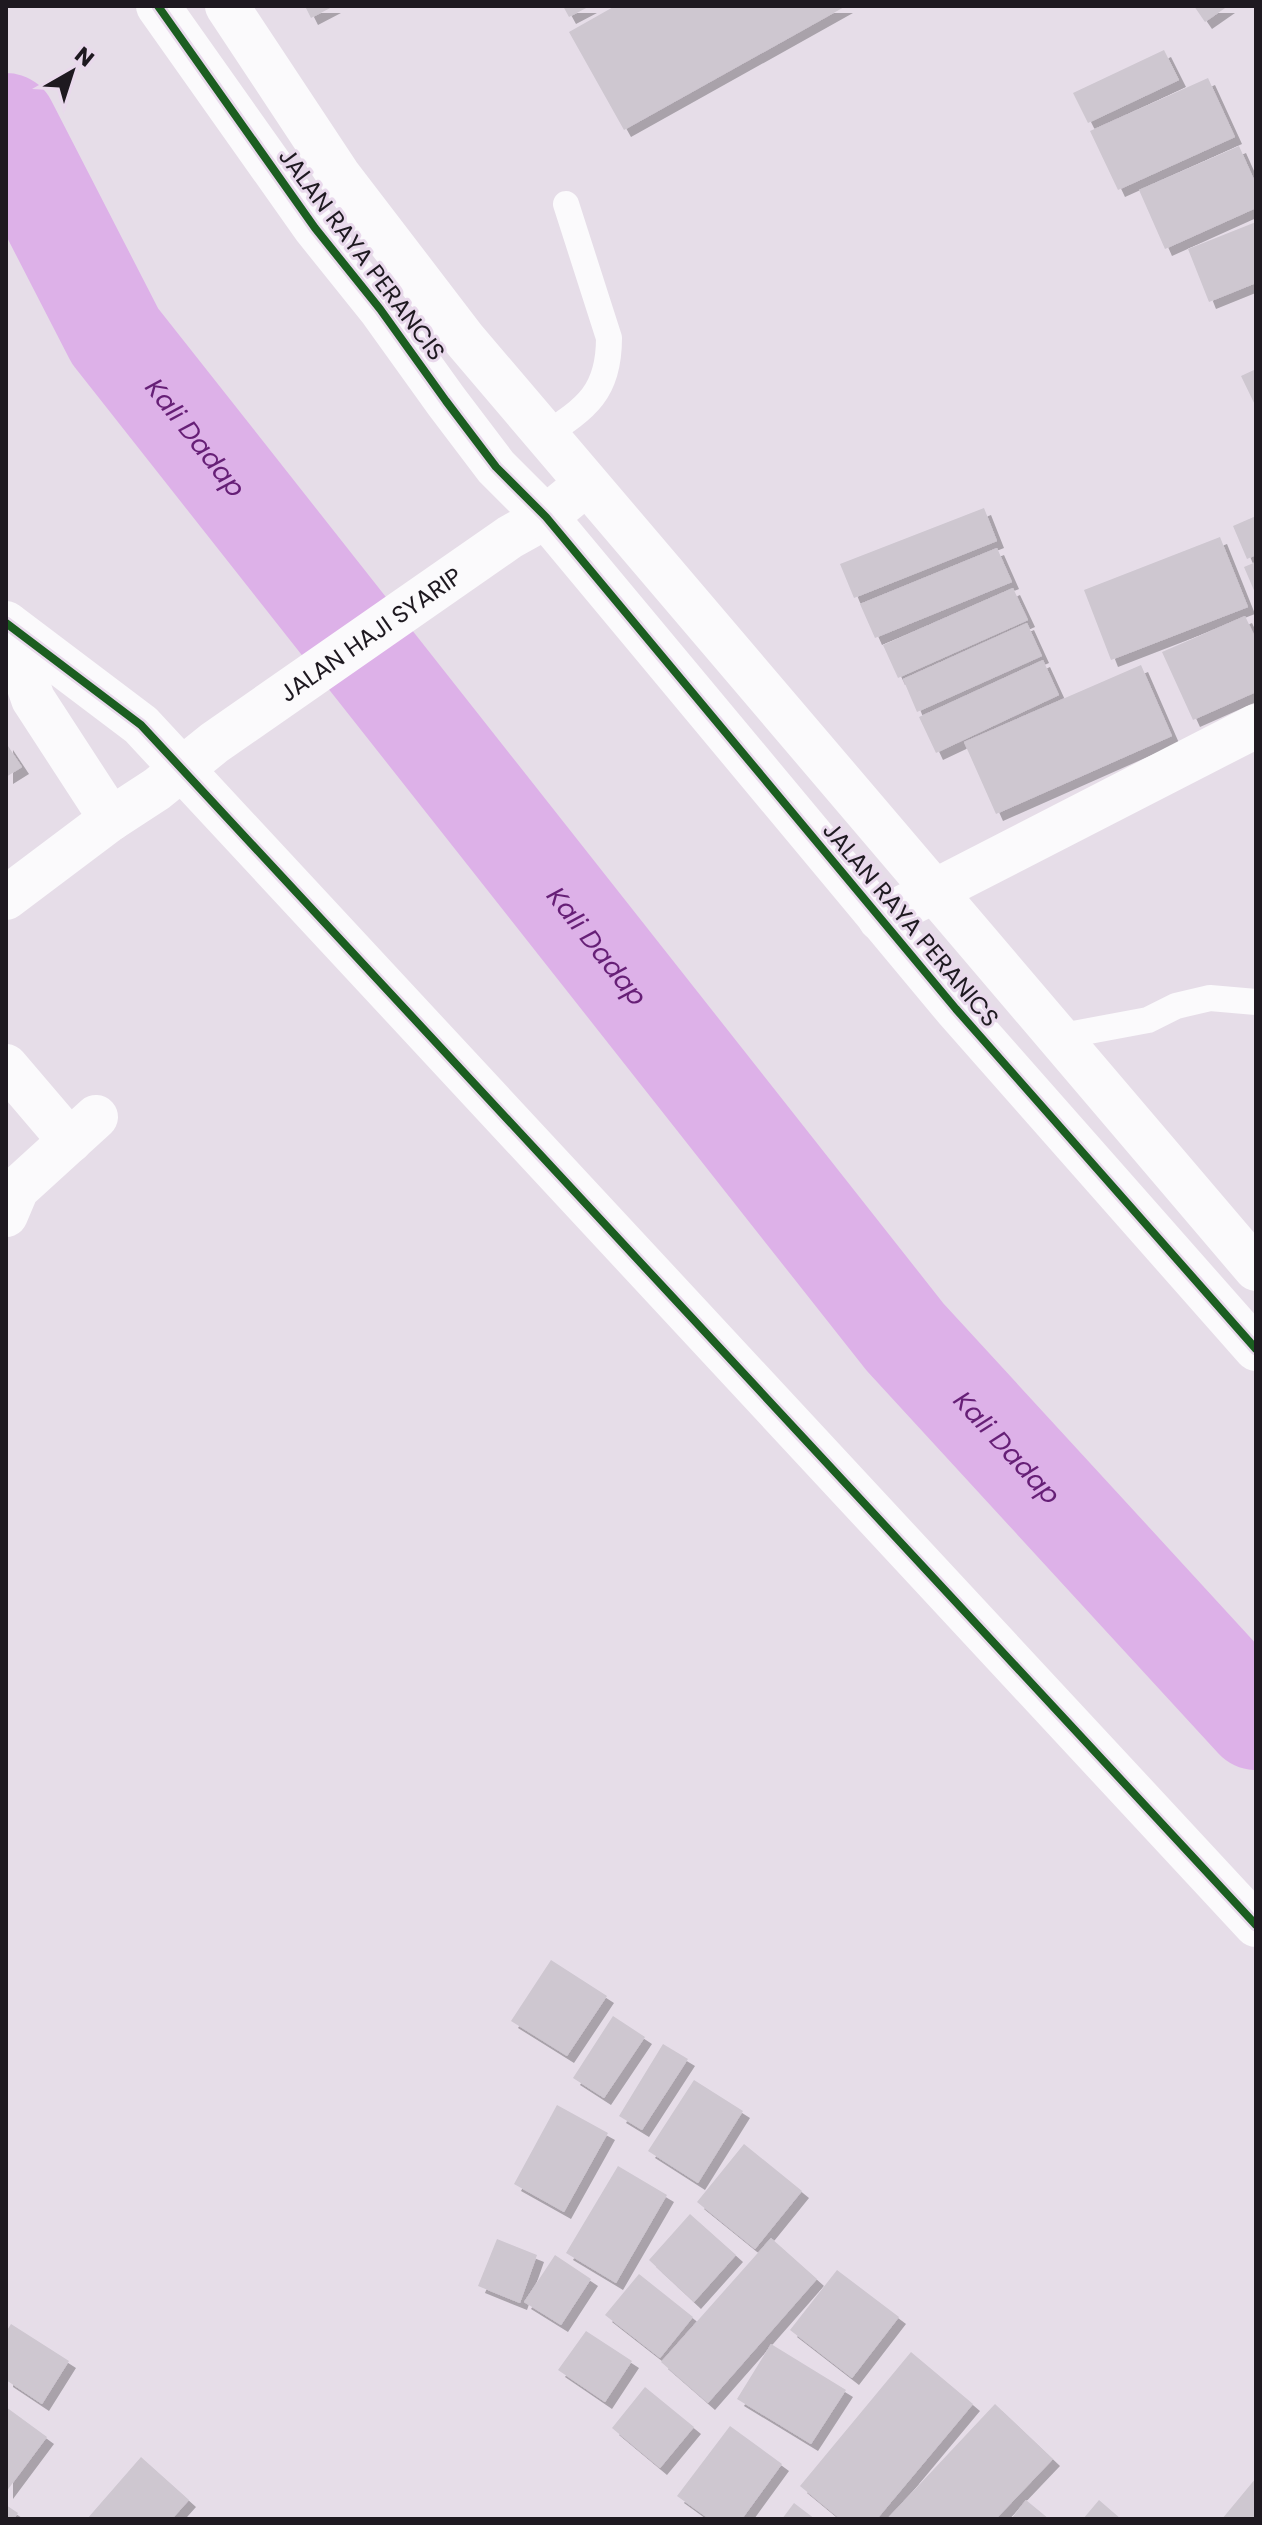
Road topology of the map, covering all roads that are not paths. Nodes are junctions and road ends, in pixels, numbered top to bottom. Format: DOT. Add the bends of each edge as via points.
graph roads {
  1 [pos="158,6"];
  2 [pos="227,6"];
  3 [pos="566,204"];
  4 [pos="544,436"];
  5 [pos="586,484"];
  6 [pos="546,517"];
  7 [pos="7,624"];
  8 [pos="1256,726"];
  9 [pos="169,779"];
  10 [pos="111,819"];
  11 [pos="933,889"];
  12 [pos="6,898"];
  13 [pos="880,919"];
  14 [pos="1256,1002"];
  15 [pos="1057,1037"];
  16 [pos="6,1066"];
  17 [pos="6,1215"];
  18 [pos="1256,1269"];
  19 [pos="1256,1349"];
  20 [pos="1256,1925"];
  1 -- 6 [label="street, JALAN RAYA PERANCIS" via="462,423"];
  2 -- 4 [label="street, JALAN RAYA PERANCIS" via="338,174"];
  3 -- 4 [label="lane" via="609,338 609,358 596,396"];
  4 -- 5 [label="street, JALAN RAYA PERANCIS"];
  5 -- 6 [label="street, JALAN HAJI SYARIP"];
  5 -- 11 [label="street, JALAN RAYA PERANICS"];
  6 -- 9 [label="street, JALAN HAJI SYARIP"];
  6 -- 13 [label="street, JALAN RAYA PERANICS"];
  7 -- 9 [label="street" via="141,725"];
  7 -- 10 [label="street" via="33,699"];
  8 -- 11 [label="street"];
  9 -- 10 [label="street, JALAN HAJI SYARIP"];
  9 -- 20 [label="street"];
  10 -- 12 [label="street, JALAN HAJI SYARIP"];
  11 -- 13 [label="street"];
  11 -- 15 [label="street, JALAN RAYA PERANICS"];
  13 -- 19 [label="street, JALAN RAYA PERANICS"];
  14 -- 15 [label="lane" via="1210,998 1148,1020"];
  15 -- 18 [label="street, JALAN RAYA PERANICS"];
  16 -- 17 [label="street" via="83,1129 17,1189"];
}
